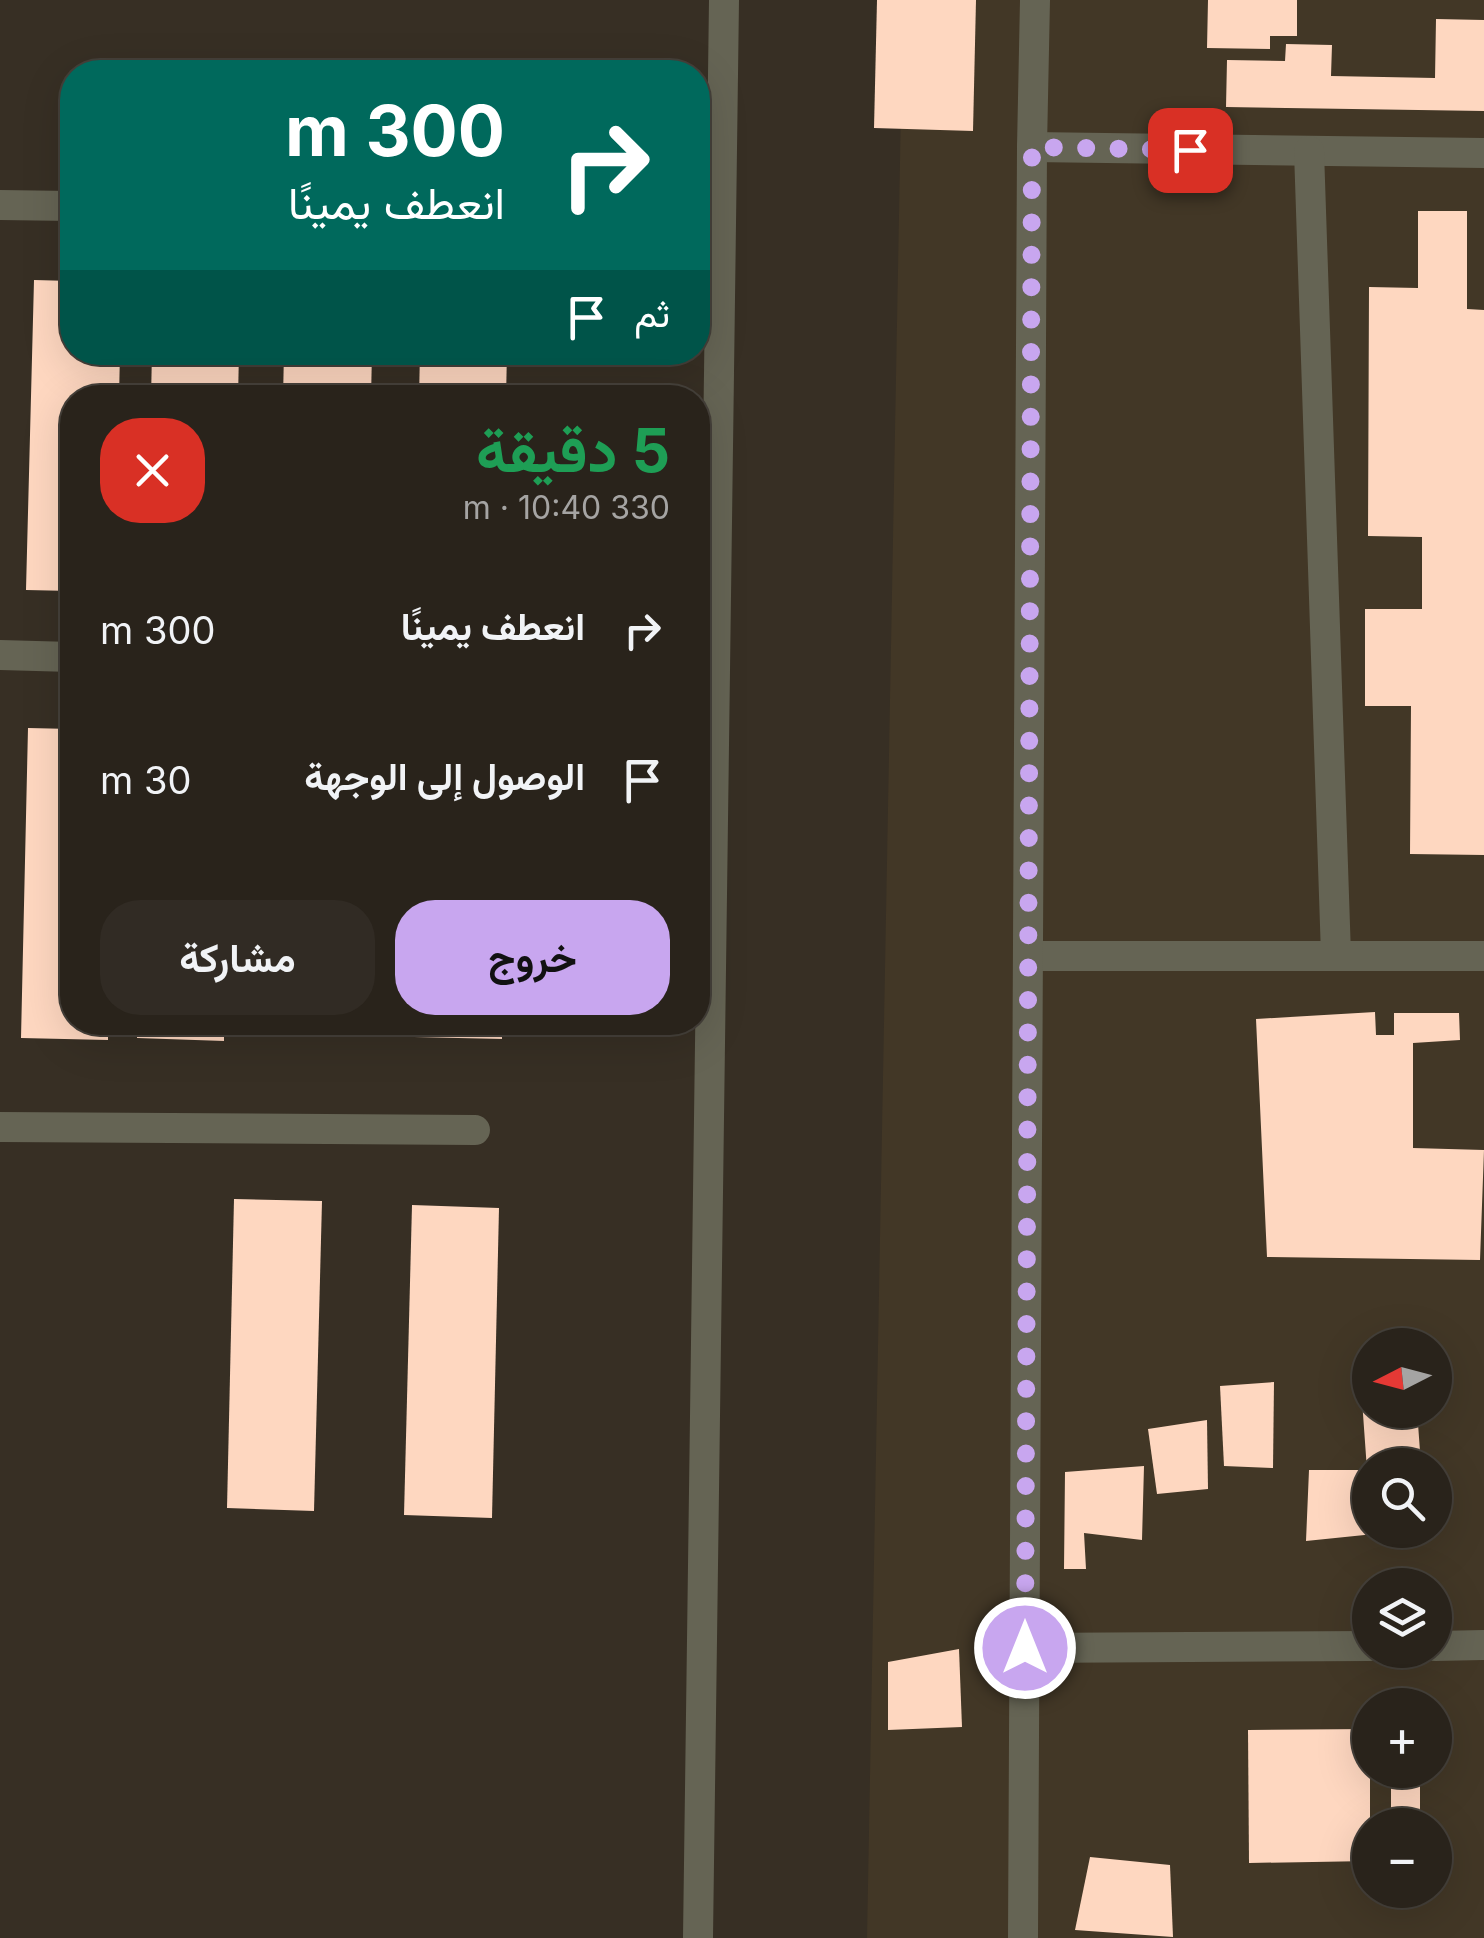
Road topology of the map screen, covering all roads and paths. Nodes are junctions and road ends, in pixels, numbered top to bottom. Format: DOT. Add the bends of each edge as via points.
graph roads {
  1 [pos="724,0"];
  2 [pos="1035,0"];
  3 [pos="1032,147"];
  4 [pos="1309,151"];
  5 [pos="1484,153"];
  6 [pos="0,204"];
  7 [pos="60,206"];
  8 [pos="0,655"];
  9 [pos="60,657"];
  10 [pos="1336,955"];
  11 [pos="1028,956"];
  12 [pos="1484,956"];
  13 [pos="0,1127"];
  14 [pos="475,1130"];
  15 [pos="1484,1645"];
  16 [pos="1352,1646"];
  17 [pos="1452,1646"];
  18 [pos="1025,1648"];
  19 [pos="698,1938"];
  20 [pos="1023,1938"];
  1 -- 19 [label="street"];
  2 -- 3 [label="street"];
  3 -- 4 [label="street"];
  3 -- 11 [label="street"];
  4 -- 5 [label="street"];
  4 -- 10 [label="street"];
  6 -- 7 [label="street"];
  8 -- 9 [label="street"];
  10 -- 11 [label="street"];
  10 -- 12 [label="street"];
  11 -- 18 [label="street"];
  13 -- 14 [label="street"];
  15 -- 17 [label="street"];
  16 -- 18 [label="street"];
  18 -- 20 [label="street"];
}
